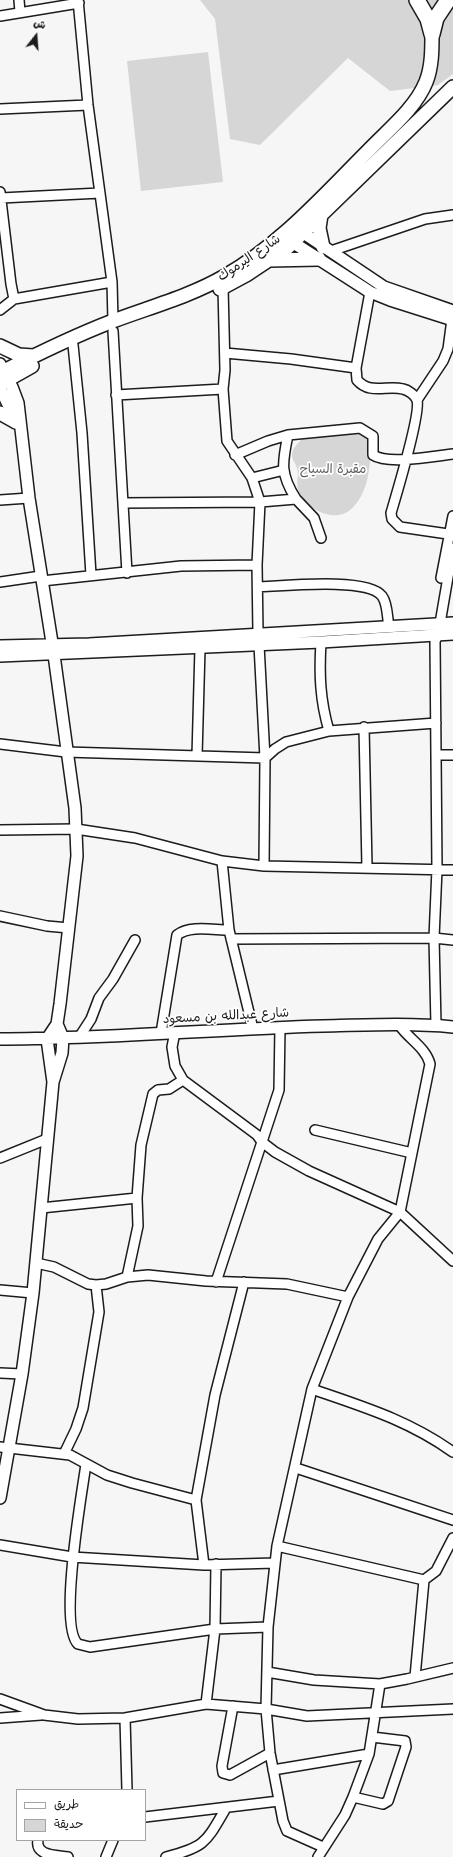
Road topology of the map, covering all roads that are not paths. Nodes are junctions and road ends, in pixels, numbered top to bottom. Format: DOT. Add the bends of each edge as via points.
graph roads {
  1 [pos="19,0"];
  2 [pos="418,0"];
  3 [pos="448,0"];
  4 [pos="79,2"];
  5 [pos="20,12"];
  6 [pos="0,16"];
  7 [pos="432,34"];
  8 [pos="453,87"];
  9 [pos="88,105"];
  10 [pos="0,109"];
  11 [pos="100,193"];
  12 [pos="0,195"];
  13 [pos="321,215"];
  14 [pos="453,215"];
  15 [pos="293,234"];
  16 [pos="324,252"];
  17 [pos="269,260"];
  18 [pos="112,282"];
  19 [pos="223,287"];
  20 [pos="370,292"];
  21 [pos="14,299"];
  22 [pos="0,310"];
  23 [pos="453,317"];
  24 [pos="113,326"];
  25 [pos="73,345"];
  26 [pos="0,346"];
  27 [pos="225,353"];
  28 [pos="33,356"];
  29 [pos="356,368"];
  30 [pos="2,377"];
  31 [pos="224,389"];
  32 [pos="116,395"];
  33 [pos="417,400"];
  34 [pos="0,413"];
  35 [pos="19,426"];
  36 [pos="288,435"];
  37 [pos="453,454"];
  38 [pos="235,455"];
  39 [pos="406,459"];
  40 [pos="284,470"];
  41 [pos="252,478"];
  42 [pos="29,498"];
  43 [pos="296,499"];
  44 [pos="0,500"];
  45 [pos="260,502"];
  46 [pos="123,503"];
  47 [pos="453,516"];
  48 [pos="448,534"];
  49 [pos="321,538"];
  50 [pos="453,548"];
  51 [pos="257,565"];
  52 [pos="127,573"];
  53 [pos="91,575"];
  54 [pos="41,578"];
  55 [pos="0,582"];
  56 [pos="258,587"];
  57 [pos="436,623"];
  58 [pos="453,623"];
  59 [pos="389,626"];
  60 [pos="258,633"];
  61 [pos="453,634"];
  62 [pos="435,637"];
  63 [pos="321,642"];
  64 [pos="259,645"];
  65 [pos="0,646"];
  66 [pos="200,648"];
  67 [pos="53,649"];
  68 [pos="0,656"];
  69 [pos="436,723"];
  70 [pos="364,727"];
  71 [pos="329,731"];
  72 [pos="0,744"];
  73 [pos="66,752"];
  74 [pos="437,755"];
  75 [pos="453,755"];
  76 [pos="197,756"];
  77 [pos="265,758"];
  78 [pos="0,830"];
  79 [pos="76,830"];
  80 [pos="222,861"];
  81 [pos="264,866"];
  82 [pos="367,867"];
  83 [pos="437,869"];
  84 [pos="453,870"];
  85 [pos="0,916"];
  86 [pos="69,928"];
  87 [pos="230,934"];
  88 [pos="434,938"];
  89 [pos="136,940"];
  90 [pos="453,940"];
  91 [pos="57,1024"];
  92 [pos="436,1025"];
  93 [pos="400,1026"];
  94 [pos="280,1027"];
  95 [pos="453,1027"];
  96 [pos="253,1029"];
  97 [pos="175,1032"];
  98 [pos="161,1033"];
  99 [pos="80,1036"];
  100 [pos="63,1038"];
  101 [pos="0,1039"];
  102 [pos="47,1039"];
  103 [pos="183,1080"];
  104 [pos="53,1082"];
  105 [pos="315,1130"];
  106 [pos="48,1139"];
  107 [pos="262,1142"];
  108 [pos="412,1153"];
  109 [pos="0,1158"];
  110 [pos="137,1198"];
  111 [pos="41,1208"];
  112 [pos="400,1212"];
  113 [pos="453,1259"];
  114 [pos="36,1263"];
  115 [pos="128,1277"];
  116 [pos="216,1282"];
  117 [pos="244,1282"];
  118 [pos="96,1285"];
  119 [pos="0,1290"];
  120 [pos="33,1293"];
  121 [pos="348,1297"];
  122 [pos="0,1373"];
  123 [pos="22,1374"];
  124 [pos="312,1389"];
  125 [pos="4,1448"];
  126 [pos="453,1452"];
  127 [pos="64,1454"];
  128 [pos="86,1464"];
  129 [pos="296,1468"];
  130 [pos="0,1498"];
  131 [pos="196,1500"];
  132 [pos="453,1520"];
  133 [pos="453,1538"];
  134 [pos="0,1545"];
  135 [pos="277,1546"];
  136 [pos="72,1557"];
  137 [pos="275,1563"];
  138 [pos="216,1564"];
  139 [pos="204,1565"];
  140 [pos="424,1580"];
  141 [pos="268,1627"];
  142 [pos="215,1629"];
  143 [pos="453,1668"];
  144 [pos="267,1672"];
  145 [pos="415,1677"];
  146 [pos="380,1684"];
  147 [pos="0,1699"];
  148 [pos="206,1704"];
  149 [pos="233,1706"];
  150 [pos="266,1709"];
  151 [pos="453,1709"];
  152 [pos="375,1712"];
  153 [pos="44,1715"];
  154 [pos="0,1718"];
  155 [pos="125,1718"];
  156 [pos="372,1737"];
  157 [pos="270,1753"];
  158 [pos="369,1754"];
  159 [pos="273,1770"];
  160 [pos="127,1789"];
  161 [pos="354,1797"];
  162 [pos="279,1801"];
  163 [pos="226,1808"];
  164 [pos="146,1817"];
  165 [pos="38,1841"];
  166 [pos="113,1841"];
  167 [pos="323,1847"];
  168 [pos="68,1857"];
  169 [pos="106,1857"];
  170 [pos="166,1857"];
  171 [pos="318,1857"];
  1 -- 5 [label="street"];
  2 -- 7 [label="highway" via="428,19"];
  3 -- 7 [label="highway" via="436,18"];
  4 -- 5 [label="street"];
  4 -- 9 [label="street"];
  5 -- 6 [label="street"];
  7 -- 15 [label="main road, شارع اليرموك" via="431,65 418,96"];
  8 -- 13 [label="main road, شارع اليرموك"];
  9 -- 10 [label="street"];
  9 -- 11 [label="street"];
  11 -- 12 [label="street"];
  11 -- 18 [label="street"];
  12 -- 21 [label="street"];
  13 -- 15 [label="main road, شارع اليرموك"];
  13 -- 16 [label="main road" via="319,228"];
  14 -- 16 [label="street" via="425,219"];
  15 -- 16 [label="street"];
  15 -- 17 [label="main road, شارع اليرموك"];
  15 -- 24 [label="main road, شارع اليرموك" via="224,277"];
  16 -- 17 [label="main road"];
  16 -- 20 [label="street"];
  16 -- 23 [label="street" via="384,287"];
  17 -- 19 [label="main road, شارع اليرموك"];
  18 -- 21 [label="street"];
  18 -- 24 [label="street"];
  19 -- 24 [label="main road, شارع اليرموك"];
  19 -- 27 [label="street"];
  20 -- 23 [label="street"];
  20 -- 29 [label="street"];
  21 -- 22 [label="street"];
  23 -- 33 [label="street" via="448,349 443,361"];
  24 -- 25 [label="main road, شارع اليرموك"];
  24 -- 28 [label="main road, شارع اليرموك" via="57,343"];
  24 -- 32 [label="street"];
  25 -- 30 [label="main road, شارع اليرموك"];
  25 -- 53 [label="street" via="82,433"];
  26 -- 28 [label="main road" via="19,356"];
  27 -- 29 [label="street"];
  27 -- 31 [label="street"];
  28 -- 30 [label="main road, شارع اليرموك"];
  29 -- 33 [label="street" via="360,384 370,389 402,389"];
  30 -- 35 [label="street" via="18,403"];
  31 -- 32 [label="street"];
  31 -- 38 [label="street" via="227,441"];
  32 -- 46 [label="street"];
  33 -- 39 [label="street" via="417,411"];
  34 -- 35 [label="main road"];
  35 -- 42 [label="street"];
  36 -- 38 [label="street"];
  36 -- 39 [label="street" via="360,428 373,436 373,455 380,458"];
  36 -- 40 [label="street" via="283,459"];
  37 -- 39 [label="street"];
  38 -- 41 [label="street"];
  39 -- 48 [label="street" via="391,514 392,519 400,527"];
  40 -- 41 [label="street"];
  40 -- 43 [label="street" via="286,483"];
  41 -- 45 [label="street"];
  42 -- 44 [label="street"];
  42 -- 54 [label="street"];
  43 -- 45 [label="street"];
  43 -- 49 [label="street" via="314,518"];
  45 -- 46 [label="street"];
  45 -- 51 [label="street"];
  46 -- 52 [label="street"];
  47 -- 48 [label="street"];
  48 -- 57 [label="street"];
  50 -- 57 [label="street"];
  51 -- 52 [label="street" via="182,566"];
  51 -- 56 [label="street"];
  52 -- 53 [label="street"];
  53 -- 54 [label="street"];
  54 -- 55 [label="street"];
  54 -- 67 [label="street"];
  56 -- 59 [label="street" via="343,584 362,586 378,592 383,597"];
  56 -- 60 [label="street"];
  57 -- 58 [label="street"];
  57 -- 59 [label="street"];
  57 -- 62 [label="street"];
  59 -- 60 [label="street"];
  60 -- 67 [label="street" via="89,644"];
  61 -- 62 [label="street"];
  62 -- 63 [label="street"];
  62 -- 69 [label="street"];
  63 -- 64 [label="street"];
  63 -- 71 [label="street" via="320,686 322,707"];
  64 -- 66 [label="street"];
  64 -- 77 [label="street"];
  65 -- 67 [label="street"];
  66 -- 67 [label="street"];
  66 -- 76 [label="street"];
  67 -- 68 [label="street"];
  67 -- 73 [label="street"];
  69 -- 70 [label="street"];
  69 -- 74 [label="street"];
  70 -- 71 [label="street"];
  70 -- 82 [label="street"];
  71 -- 77 [label="street" via="286,742"];
  72 -- 73 [label="street"];
  73 -- 76 [label="street"];
  73 -- 79 [label="street"];
  74 -- 75 [label="street"];
  74 -- 83 [label="street"];
  76 -- 77 [label="street"];
  77 -- 81 [label="street"];
  78 -- 79 [label="street"];
  79 -- 80 [label="street" via="135,838"];
  79 -- 86 [label="street" via="77,856"];
  80 -- 81 [label="street"];
  80 -- 87 [label="street"];
  81 -- 82 [label="street"];
  82 -- 83 [label="street"];
  83 -- 84 [label="street"];
  83 -- 88 [label="street"];
  85 -- 86 [label="street"];
  86 -- 91 [label="street"];
  87 -- 88 [label="street"];
  87 -- 96 [label="street"];
  87 -- 98 [label="street" via="190,929 177,934"];
  88 -- 90 [label="street"];
  88 -- 92 [label="street"];
  89 -- 99 [label="street"];
  91 -- 100 [label="street"];
  91 -- 102 [label="street"];
  92 -- 93 [label="street, شارع عبدالله بن مسعود"];
  92 -- 95 [label="street, شارع عبدالله بن مسعود"];
  93 -- 94 [label="street, شارع عبدالله بن مسعود"];
  93 -- 108 [label="street" via="428,1056 430,1064"];
  94 -- 96 [label="street, شارع عبدالله بن مسعود"];
  94 -- 107 [label="street" via="279,1090"];
  96 -- 97 [label="street, شارع عبدالله بن مسعود"];
  97 -- 98 [label="street, شارع عبدالله بن مسعود"];
  97 -- 103 [label="street" via="172,1047 175,1066"];
  98 -- 99 [label="street, شارع عبدالله بن مسعود"];
  99 -- 100 [label="street, شارع عبدالله بن مسعود"];
  100 -- 102 [label="street, شارع عبدالله بن مسعود"];
  100 -- 104 [label="street" via="62,1053"];
  101 -- 102 [label="street, شارع عبدالله بن مسعود"];
  102 -- 104 [label="street"];
  103 -- 107 [label="street" via="258,1135"];
  103 -- 110 [label="street" via="169,1089 158,1090 153,1094 140,1145"];
  104 -- 106 [label="street"];
  105 -- 108 [label="street"];
  106 -- 109 [label="street"];
  106 -- 111 [label="street"];
  107 -- 112 [label="street" via="309,1171"];
  107 -- 116 [label="street"];
  108 -- 112 [label="street"];
  110 -- 111 [label="street"];
  110 -- 115 [label="street" via="138,1226"];
  111 -- 114 [label="street"];
  112 -- 113 [label="street"];
  112 -- 121 [label="street" via="378,1239"];
  114 -- 118 [label="street" via="54,1267 88,1284"];
  114 -- 120 [label="street"];
  115 -- 116 [label="street" via="148,1275"];
  115 -- 118 [label="street"];
  116 -- 117 [label="street"];
  117 -- 121 [label="street" via="287,1284"];
  117 -- 131 [label="street" via="215,1395"];
  118 -- 127 [label="street" via="99,1312 83,1408"];
  119 -- 120 [label="street"];
  120 -- 123 [label="street"];
  121 -- 124 [label="street"];
  122 -- 123 [label="street"];
  123 -- 125 [label="street"];
  124 -- 126 [label="street" via="402,1421 429,1435"];
  124 -- 129 [label="street"];
  125 -- 127 [label="street"];
  125 -- 130 [label="street"];
  127 -- 128 [label="street" via="78,1458"];
  128 -- 131 [label="street" via="132,1484"];
  128 -- 136 [label="street"];
  129 -- 132 [label="street"];
  129 -- 135 [label="street"];
  131 -- 139 [label="street"];
  133 -- 140 [label="street" via="436,1571"];
  134 -- 136 [label="street"];
  135 -- 137 [label="street"];
  135 -- 140 [label="street"];
  136 -- 139 [label="street"];
  136 -- 142 [label="street" via="70,1617 72,1634 78,1644 90,1647"];
  137 -- 138 [label="street"];
  137 -- 141 [label="street"];
  138 -- 139 [label="street"];
  138 -- 142 [label="street"];
  140 -- 145 [label="street"];
  141 -- 142 [label="street"];
  141 -- 144 [label="street"];
  142 -- 148 [label="street"];
  143 -- 145 [label="street"];
  144 -- 146 [label="street" via="314,1680"];
  144 -- 150 [label="street"];
  145 -- 146 [label="street"];
  146 -- 152 [label="street"];
  147 -- 153 [label="street"];
  148 -- 149 [label="street"];
  148 -- 155 [label="street"];
  149 -- 150 [label="street"];
  149 -- 157 [label="street" via="223,1773 230,1775"];
  150 -- 152 [label="street" via="307,1716"];
  150 -- 157 [label="street"];
  151 -- 152 [label="street"];
  152 -- 156 [label="street"];
  153 -- 154 [label="street"];
  153 -- 155 [label="street" via="78,1719"];
  155 -- 160 [label="street"];
  156 -- 158 [label="street"];
  156 -- 161 [label="street" via="405,1741 406,1747 386,1803"];
  157 -- 159 [label="street"];
  158 -- 159 [label="street"];
  158 -- 161 [label="street"];
  159 -- 162 [label="street"];
  161 -- 167 [label="street"];
  162 -- 163 [label="street"];
  162 -- 167 [label="street" via="287,1831"];
  163 -- 164 [label="street"];
  163 -- 170 [label="street" via="204,1842 190,1851"];
  165 -- 168 [label="street" via="38,1850"];
  166 -- 169 [label="street"];
  167 -- 171 [label="street"];
}
